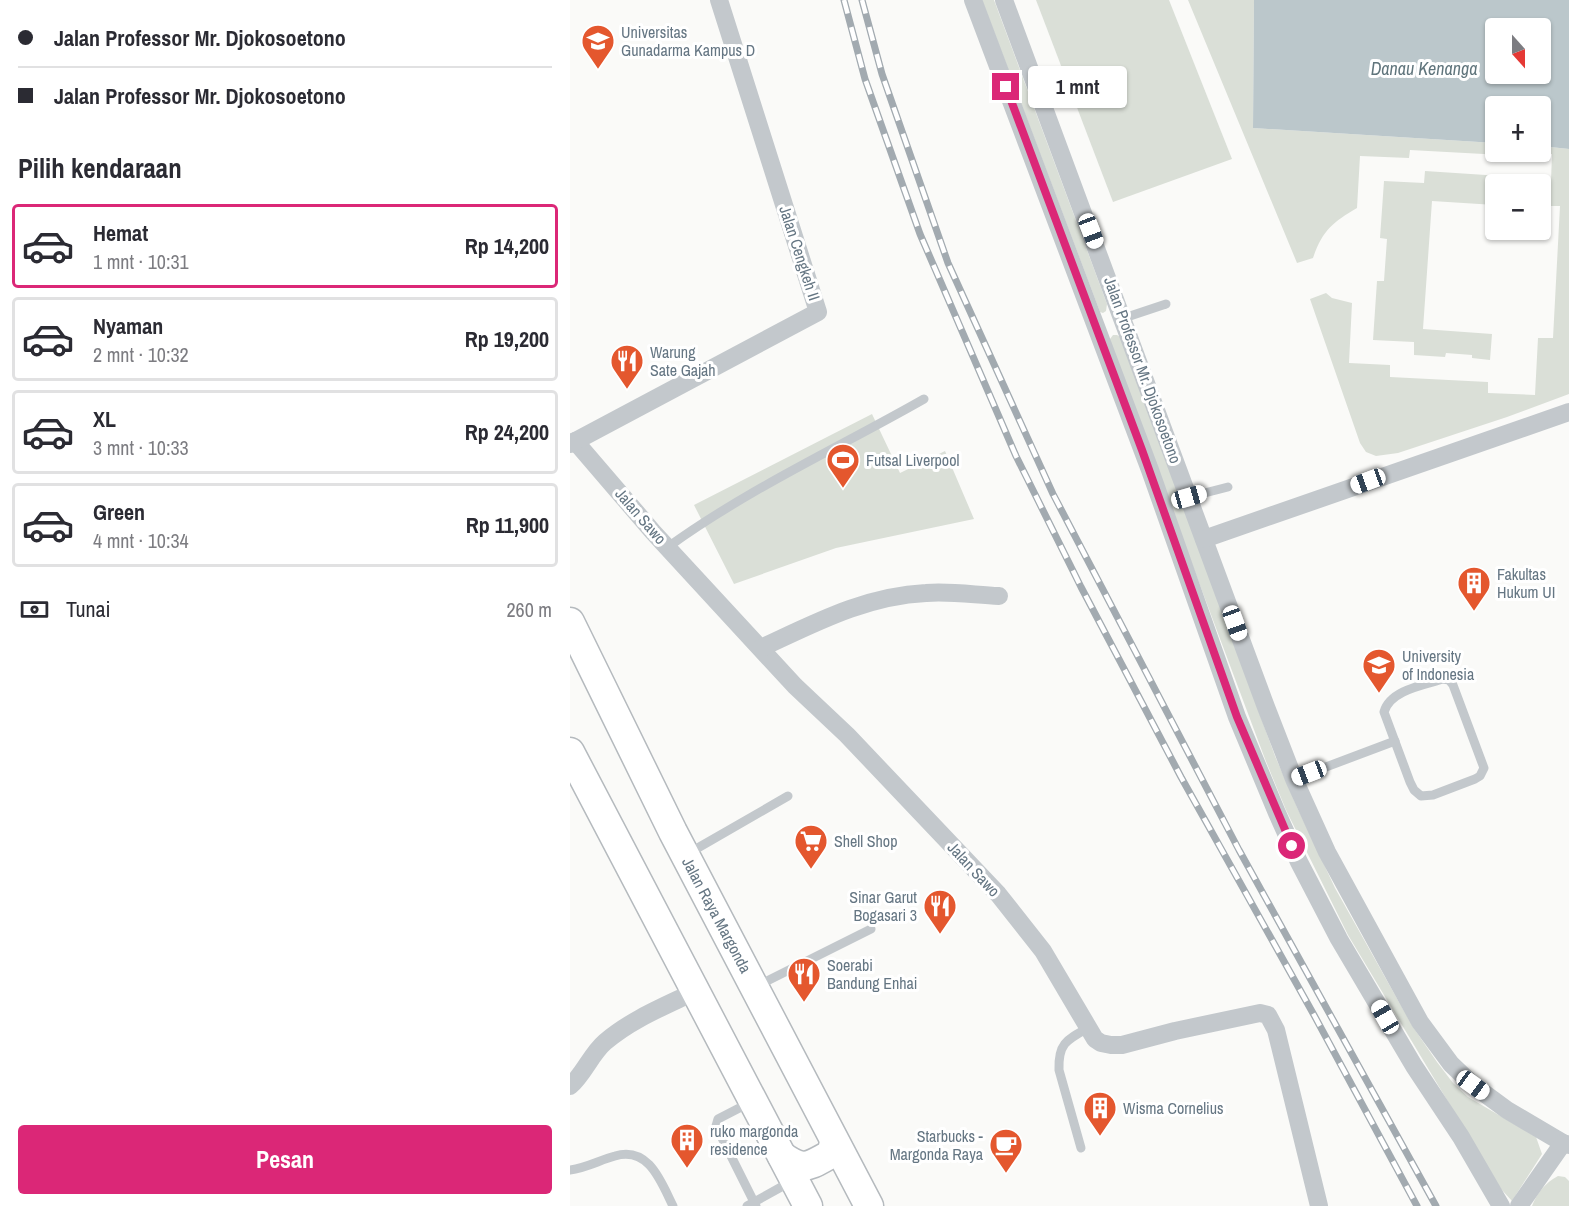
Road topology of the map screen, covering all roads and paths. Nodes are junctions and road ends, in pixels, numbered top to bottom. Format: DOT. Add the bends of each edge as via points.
graph roads {
  1 [pos="719,0"];
  2 [pos="973,0"];
  3 [pos="1005,0"];
  4 [pos="1166,304"];
  5 [pos="1124,318"];
  6 [pos="1097,327"];
  7 [pos="924,399"];
  8 [pos="1569,412"];
  9 [pos="572,442"];
  10 [pos="1228,487"];
  11 [pos="1189,497"];
  12 [pos="1204,539"];
  13 [pos="668,547"];
  14 [pos="999,596"];
  15 [pos="570,622"];
  16 [pos="761,648"];
  17 [pos="1395,741"];
  18 [pos="570,752"];
  19 [pos="1294,779"];
  20 [pos="788,796"];
  21 [pos="685,855"];
  22 [pos="871,929"];
  23 [pos="755,987"];
  24 [pos="696,991"];
  25 [pos="1088,1028"];
  26 [pos="570,1086"];
  27 [pos="753,1101"];
  28 [pos="834,1143"];
  29 [pos="1081,1148"];
  30 [pos="1567,1148"];
  31 [pos="570,1170"];
  32 [pos="851,1175"];
  33 [pos="797,1186"];
  34 [pos="753,1205"];
  35 [pos="673,1206"];
  36 [pos="869,1206"];
  37 [pos="1319,1206"];
  38 [pos="1501,1206"];
  39 [pos="1519,1206"];
  1 -- 9 [label="street, Jalan Cengkeh II" via="818,312"];
  2 -- 6 [label="street, Jalan Professor Mr. Djokosoetono"];
  3 -- 5 [label="street, Jalan Professor Mr. Djokosoetono"];
  4 -- 5 [label="lane"];
  5 -- 6 [label="street"];
  5 -- 11 [label="street, Jalan Professor Mr. Djokosoetono"];
  6 -- 38 [label="street, Jalan Professor Mr. Djokosoetono" via="1237,717 1277,813 1340,939"];
  7 -- 13 [label="lane" via="745,496"];
  8 -- 12 [label="street"];
  9 -- 13 [label="street, Jalan Sawo"];
  10 -- 11 [label="lane"];
  11 -- 12 [label="street, Jalan Professor Mr. Djokosoetono"];
  12 -- 19 [label="street, Jalan Professor Mr. Djokosoetono"];
  13 -- 16 [label="street, Jalan Sawo"];
  14 -- 16 [label="street" via="927,592 867,602"];
  15 -- 21 [label="main road, Jalan Raya Margonda"];
  16 -- 25 [label="street, Jalan Sawo" via="998,894 1043,951"];
  17 -- 17 [label="lane" via="1384,712 1390,700 1431,682 1449,680 1484,768 1475,779 1421,796 1410,782"];
  17 -- 19 [label="lane"];
  18 -- 24 [label="main road"];
  19 -- 30 [label="street, Jalan Professor Mr. Djokosoetono" via="1343,884 1420,1022 1451,1064 1507,1110"];
  20 -- 21 [label="lane"];
  21 -- 23 [label="main road, Jalan Raya Margonda"];
  22 -- 23 [label="lane"];
  23 -- 28 [label="main road, Jalan Raya Margonda"];
  24 -- 26 [label="street" via="645,1016 603,1043"];
  24 -- 27 [label="main road"];
  25 -- 29 [label="lane" via="1064,1042 1058,1064"];
  25 -- 37 [label="street, Jalan Sawo" via="1101,1043 1122,1045 1260,1013 1268,1015 1276,1030"];
  27 -- 33 [label="main road"];
  27 -- 34 [label="lane" via="716,1122"];
  28 -- 32 [label="main road, Jalan Raya Margonda"];
  28 -- 33 [label="main road" via="831,1154 810,1165 797,1166"];
  30 -- 39 [label="street"];
  31 -- 35 [label="lane" via="627,1153 641,1157 655,1169"];
  32 -- 33 [label="main road" via="837,1171 809,1188"];
  32 -- 36 [label="main road, Jalan Raya Margonda"];
  33 -- 34 [label="lane"];
}
